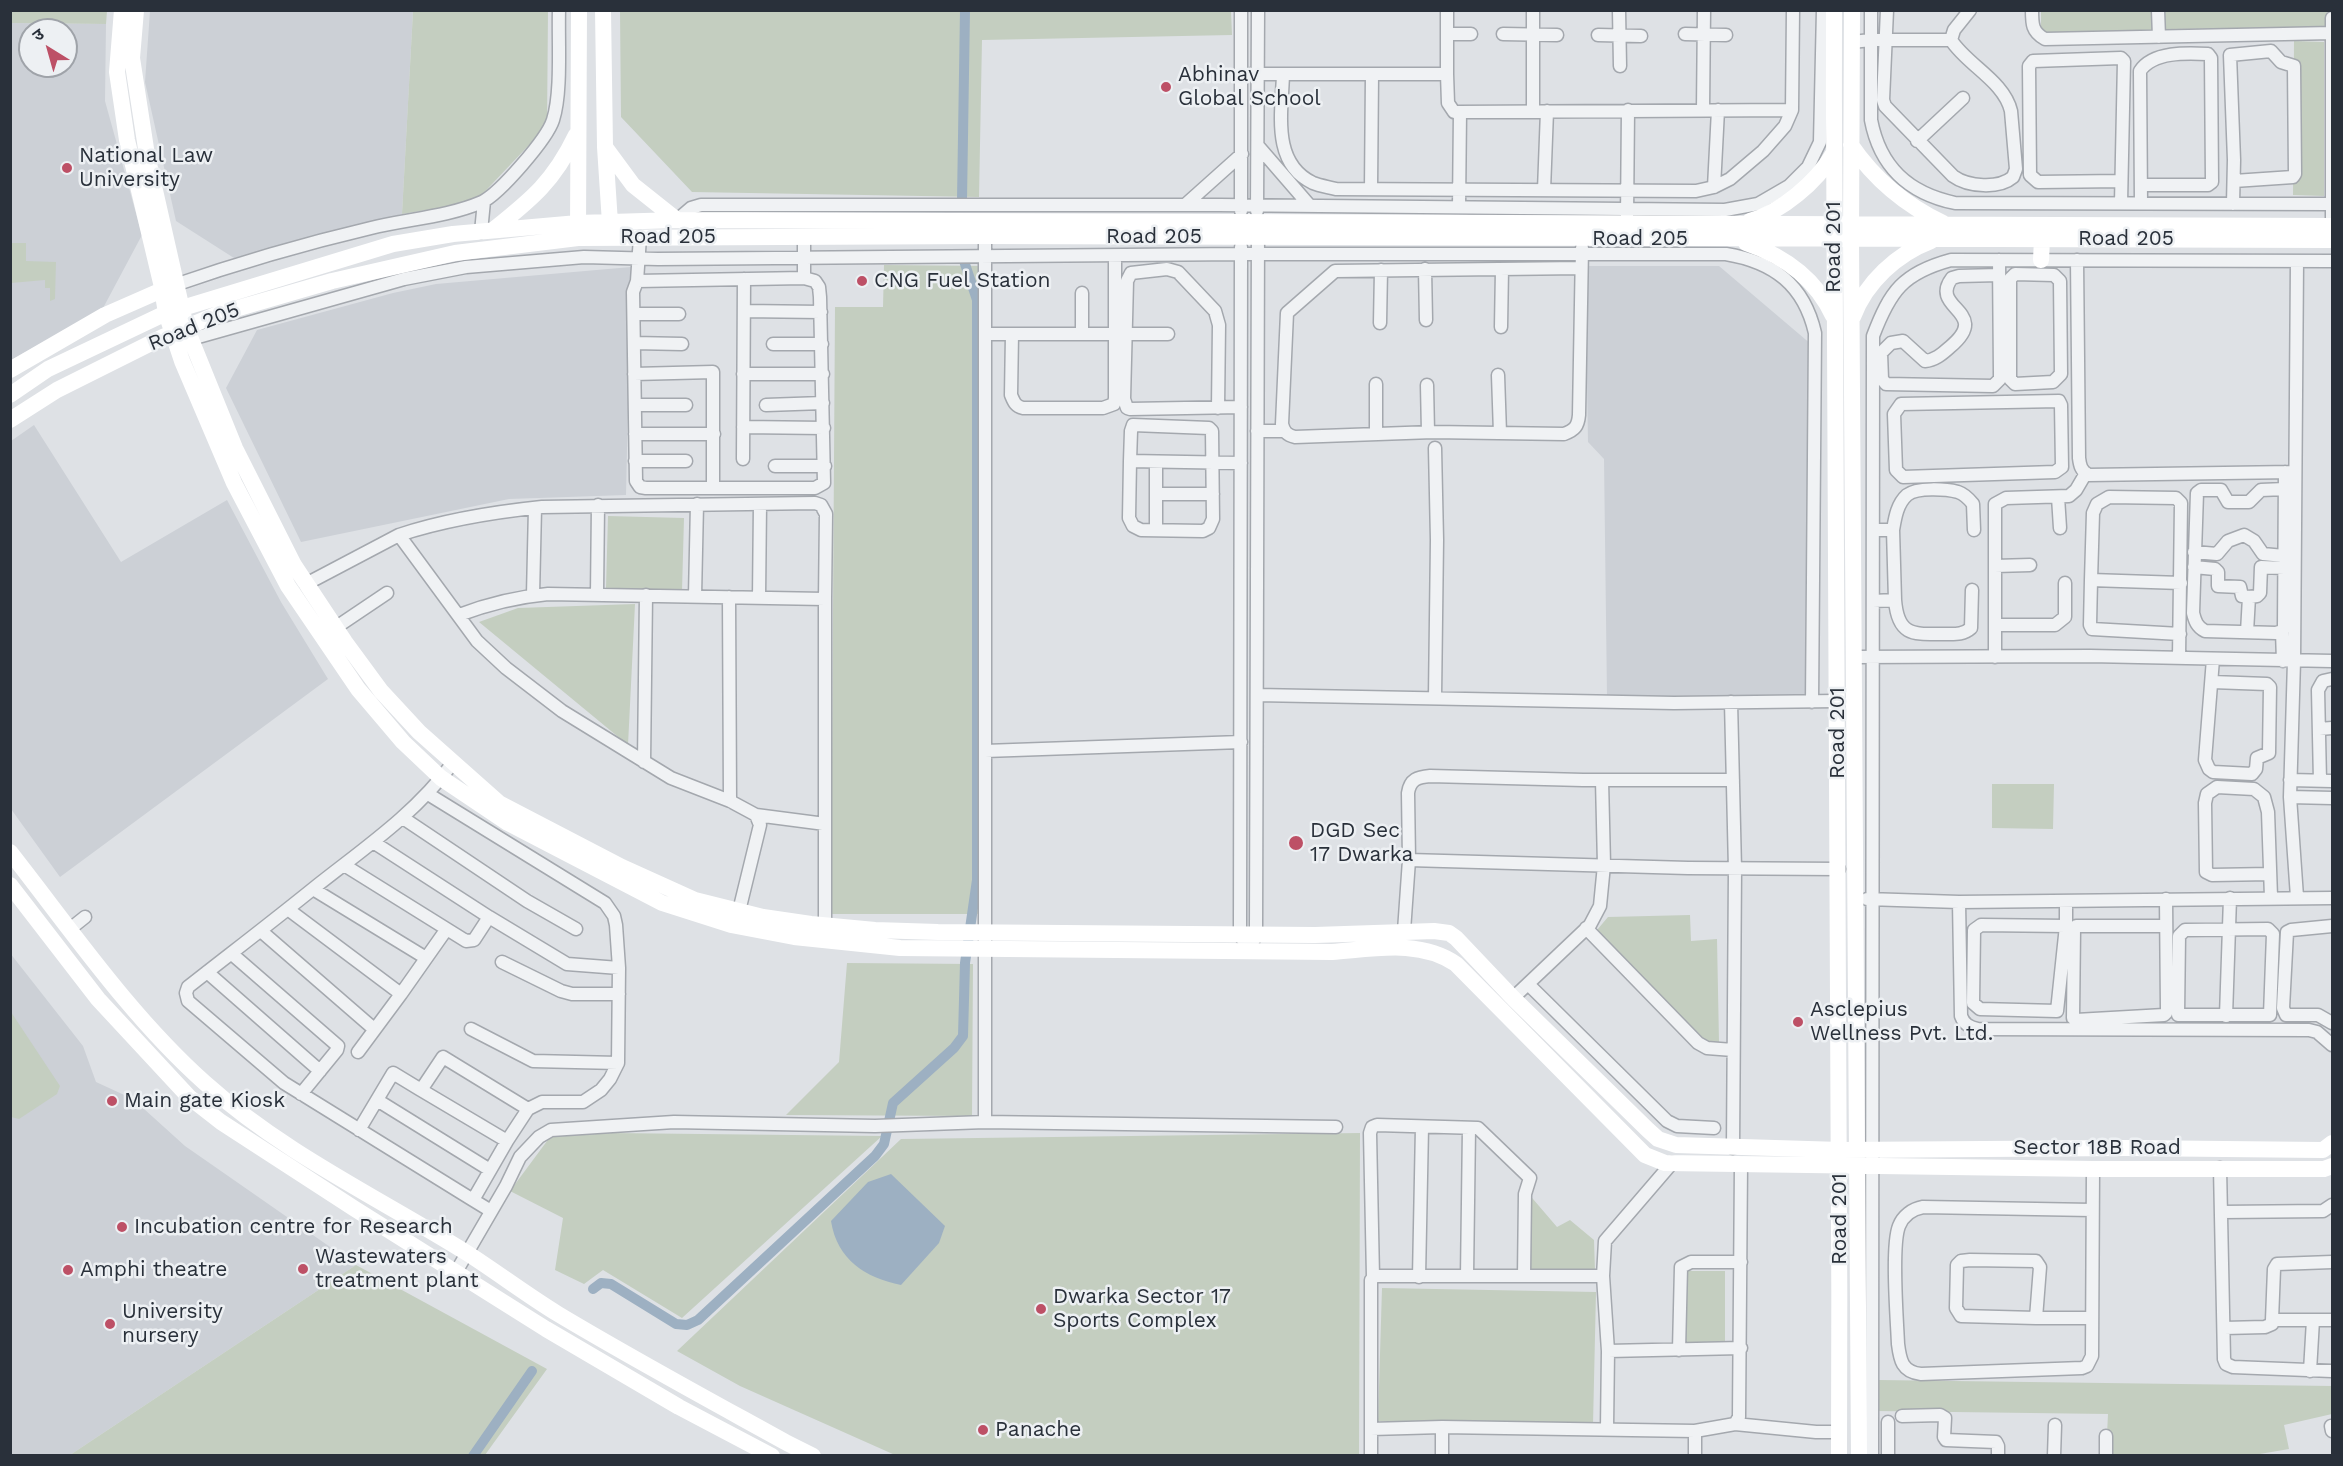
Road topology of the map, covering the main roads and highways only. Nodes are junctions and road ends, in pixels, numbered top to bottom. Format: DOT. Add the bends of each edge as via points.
graph roads {
  1 [pos="122,10"];
  2 [pos="136,10"];
  3 [pos="579,10"];
  4 [pos="603,10"];
  5 [pos="1834,10"];
  6 [pos="1852,10"];
  7 [pos="578,129"];
  8 [pos="1851,145"];
  9 [pos="605,147"];
  10 [pos="1833,154"];
  11 [pos="677,220"];
  12 [pos="1948,225"];
  13 [pos="2332,226"];
  14 [pos="578,230"];
  15 [pos="609,230"];
  16 [pos="1249,230"];
  17 [pos="487,231"];
  18 [pos="1736,232"];
  19 [pos="1842,232"];
  20 [pos="1938,239"];
  21 [pos="2042,239"];
  22 [pos="2332,240"];
  23 [pos="2041,260"];
  24 [pos="170,287"];
  25 [pos="174,310"];
  26 [pos="1834,320"];
  27 [pos="1851,322"];
  28 [pos="183,333"];
  29 [pos="10,370"];
  30 [pos="10,394"];
  31 [pos="10,420"];
  32 [pos="10,852"];
  33 [pos="10,885"];
  34 [pos="950,940"];
  35 [pos="982,940"];
  36 [pos="2332,1143"];
  37 [pos="1840,1158"];
  38 [pos="1865,1158"];
  39 [pos="2332,1166"];
  40 [pos="772,1455"];
  41 [pos="813,1455"];
  42 [pos="1839,1455"];
  43 [pos="1859,1455"];
  1 -- 24 [label="main road" via="117,72 127,140"];
  2 -- 24 [label="main road" via="132,58"];
  3 -- 7 [label="main road"];
  4 -- 9 [label="main road"];
  5 -- 10 [label="main road, Road 201"];
  6 -- 8 [label="main road, Road 201"];
  7 -- 14 [label="main road"];
  7 -- 17 [label="main road" via="561,165 544,186"];
  8 -- 12 [label="main road" via="1889,189"];
  8 -- 19 [label="main road, Road 201"];
  9 -- 11 [label="main road" via="633,185"];
  9 -- 15 [label="main road"];
  10 -- 18 [label="main road" via="1823,172 1804,189"];
  10 -- 19 [label="main road, Road 201"];
  11 -- 15 [label="main road, Road 205"];
  11 -- 16 [label="main road, Road 205"];
  12 -- 13 [label="main road, Road 205"];
  12 -- 19 [label="main road, Road 205"];
  14 -- 15 [label="main road, Road 205"];
  14 -- 17 [label="main road, Road 205"];
  14 -- 28 [label="main road, Road 205" via="332,281 218,314"];
  15 -- 16 [label="main road, Road 205" via="640,237 804,238"];
  16 -- 18 [label="main road, Road 205" via="1582,247"];
  16 -- 18 [label="main road, Road 205" via="1627,217"];
  17 -- 25 [label="main road, Road 205" via="393,244"];
  18 -- 19 [label="main road, Road 205"];
  18 -- 26 [label="main road" via="1791,264 1818,291"];
  19 -- 20 [label="main road, Road 205"];
  19 -- 26 [label="main road, Road 201"];
  19 -- 27 [label="main road, Road 201"];
  20 -- 21 [label="main road, Road 205"];
  20 -- 27 [label="main road" via="1921,245 1884,270 1858,304"];
  21 -- 22 [label="main road, Road 205"];
  21 -- 23 [label="main road"];
  24 -- 25 [label="main road"];
  24 -- 29 [label="main road" via="105,315"];
  25 -- 28 [label="main road"];
  25 -- 30 [label="main road, Road 205" via="48,369"];
  26 -- 37 [label="main road, Road 201"];
  27 -- 38 [label="main road, Road 201" via="1854,657 1865,899"];
  28 -- 31 [label="main road, Road 205" via="57,390"];
  28 -- 34 [label="main road" via="294,565 335,628 381,691 419,732 499,803 695,900 825,926"];
  28 -- 34 [label="main road" via="182,361 234,483 288,585 358,689 441,778 508,823 662,903 731,925 794,937 900,948"];
  32 -- 41 [label="main road" via="116,989 160,1039 237,1109 294,1150 558,1314"];
  33 -- 40 [label="main road" via="98,999 189,1097 221,1122 546,1329 679,1407"];
  34 -- 35 [label="main road"];
  35 -- 37 [label="main road" via="1249,952 1418,948 1455,964 1645,1155 1655,1160 1741,1164"];
  35 -- 37 [label="main road" via="1442,932 1452,935 1658,1139 1676,1145"];
  36 -- 38 [label="main road, Sector 18B Road" via="2323,1150 2129,1148"];
  37 -- 38 [label="main road"];
  37 -- 42 [label="main road, Road 201"];
  38 -- 39 [label="main road, Sector 18B Road" via="2093,1169"];
  38 -- 43 [label="main road, Road 201"];
}
